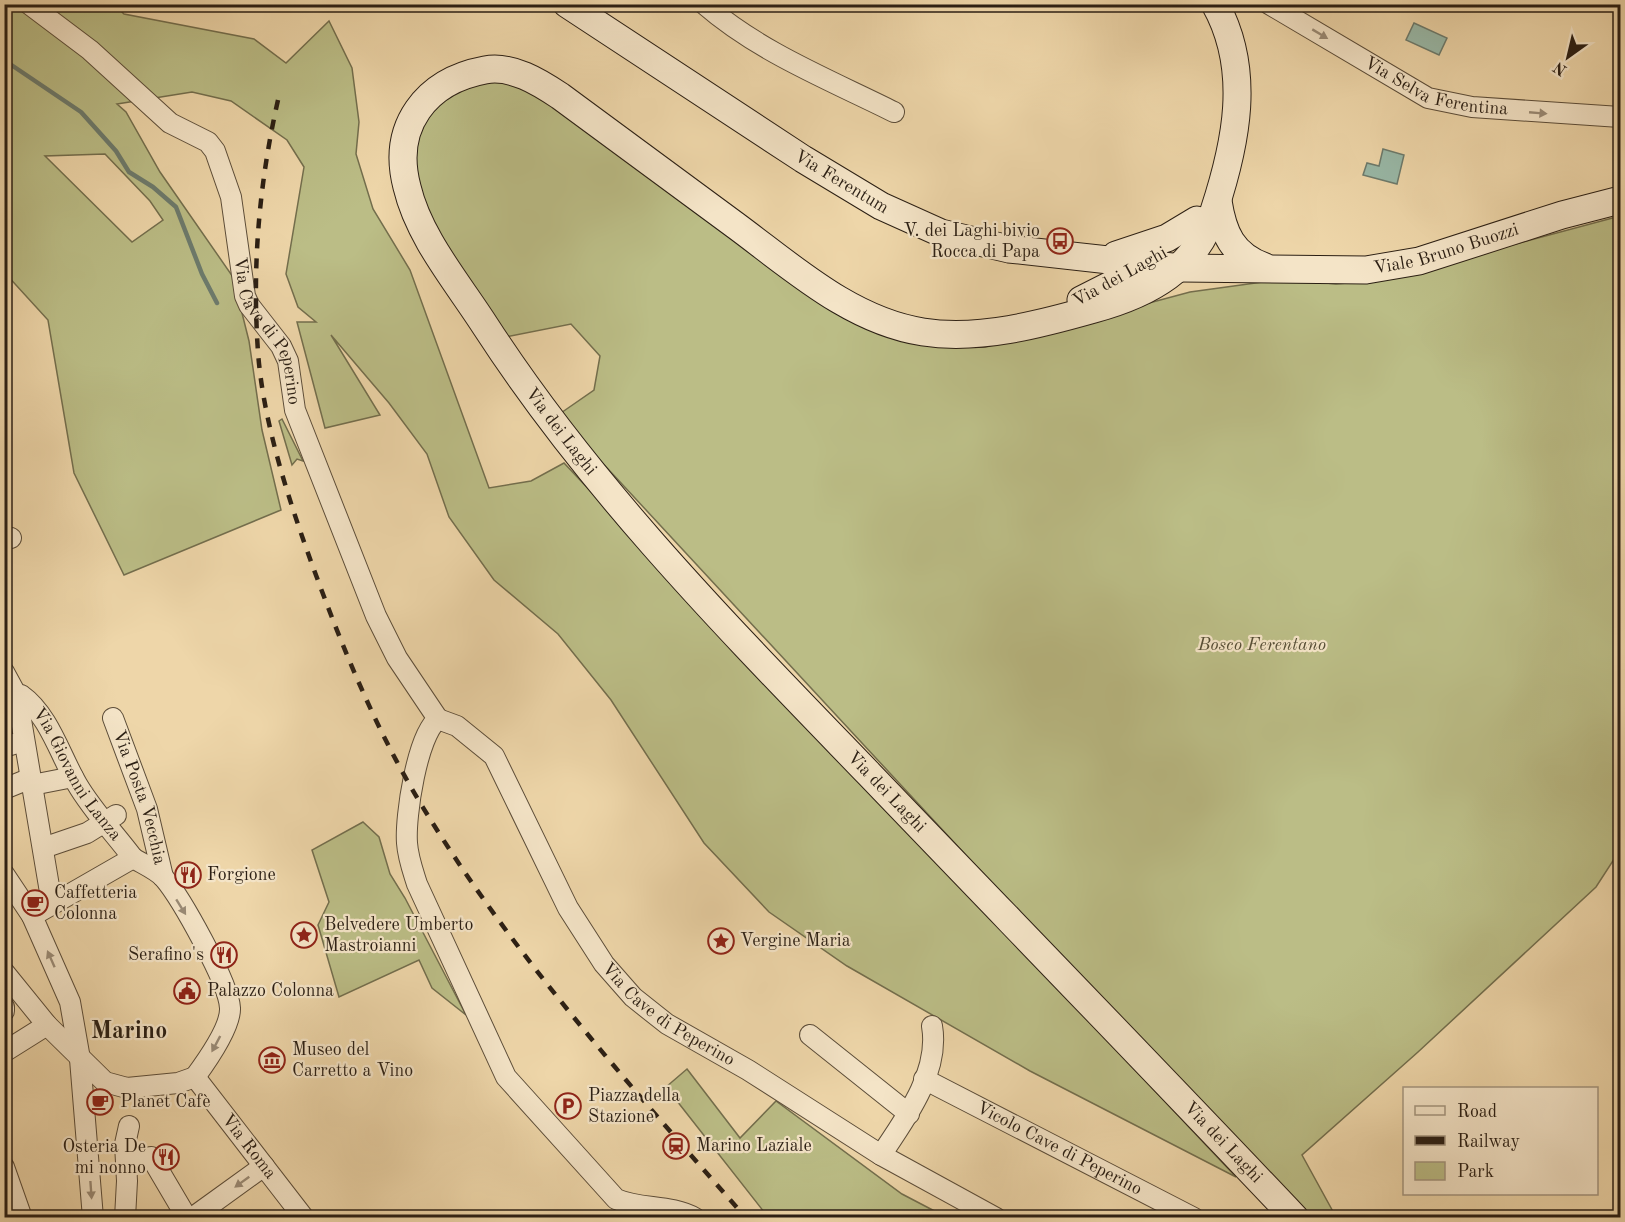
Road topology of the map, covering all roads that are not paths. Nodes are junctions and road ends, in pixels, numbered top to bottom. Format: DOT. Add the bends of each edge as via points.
graph roads {
  1 [pos="29,4"];
  2 [pos="567,4"];
  3 [pos="704,4"];
  4 [pos="1215,4"];
  5 [pos="1269,4"];
  6 [pos="894,112"];
  7 [pos="1620,117"];
  8 [pos="1220,194"];
  9 [pos="1620,200"];
  10 [pos="1197,220"];
  11 [pos="1063,255"];
  12 [pos="1100,259"];
  13 [pos="1151,265"];
  14 [pos="1181,268"];
  15 [pos="1266,268"];
  16 [pos="1136,297"];
  17 [pos="1083,299"];
  18 [pos="1029,325"];
  19 [pos="4,672"];
  20 [pos="17,696"];
  21 [pos="114,718"];
  22 [pos="438,719"];
  23 [pos="24,741"];
  24 [pos="4,747"];
  25 [pos="73,777"];
  26 [pos="31,782"];
  27 [pos="4,789"];
  28 [pos="111,818"];
  29 [pos="43,848"];
  30 [pos="133,858"];
  31 [pos="4,874"];
  32 [pos="163,877"];
  33 [pos="52,904"];
  34 [pos="32,916"];
  35 [pos="4,972"];
  36 [pos="48,1025"];
  37 [pos="932,1026"];
  38 [pos="810,1035"];
  39 [pos="4,1052"];
  40 [pos="80,1059"];
  41 [pos="195,1077"];
  42 [pos="924,1080"];
  43 [pos="105,1082"];
  44 [pos="83,1090"];
  45 [pos="909,1114"];
  46 [pos="129,1126"];
  47 [pos="881,1155"];
  48 [pos="126,1163"];
  49 [pos="264,1166"];
  50 [pos="4,1167"];
  51 [pos="22,1218"];
  52 [pos="93,1218"];
  53 [pos="125,1218"];
  54 [pos="187,1218"];
  55 [pos="192,1218"];
  56 [pos="304,1218"];
  57 [pos="695,1218"];
  58 [pos="996,1218"];
  59 [pos="1194,1218"];
  60 [pos="1295,1218"];
  1 -- 22 [label="street, Via Cave di Peperino" via="90,50 170,123 208,142 215,151 231,197 245,296 288,361 297,416 376,616 405,671"];
  2 -- 11 [label="main road, Via Ferentum" via="891,212 961,239"];
  3 -- 6 [label="street" via="728,25"];
  4 -- 8 [label="main road, Via dei Laghi" via="1232,51 1238,104 1234,143"];
  5 -- 7 [label="street, Via Selva Ferentina, one-way" via="1428,98 1472,107"];
  8 -- 10 [label="main road, Via dei Laghi"];
  8 -- 14 [label="main road, Via dei Laghi" via="1203,239"];
  8 -- 15 [label="main road" via="1229,242 1245,258"];
  9 -- 15 [label="main road, Viale Bruno Buozzi" via="1393,267 1319,272"];
  10 -- 12 [label="main road" via="1151,244"];
  10 -- 13 [label="main road, Via dei Laghi" via="1180,243"];
  11 -- 12 [label="main road, Via Ferentum"];
  11 -- 17 [label="main road" via="1084,270 1088,282"];
  12 -- 13 [label="main road, Via Ferentum"];
  13 -- 14 [label="main road, Via Ferentum"];
  13 -- 17 [label="main road, Via dei Laghi"];
  14 -- 15 [label="main road, Via Ferentum"];
  14 -- 16 [label="main road, Via dei Laghi"];
  15 -- 16 [label="main road" via="1188,282"];
  16 -- 18 [label="main road, Via dei Laghi"];
  17 -- 18 [label="main road, Via dei Laghi"];
  18 -- 60 [label="main road, Via dei Laghi" via="975,333 933,333 908,329 859,310 811,280 560,96 512,72 486,69 444,83 422,103 407,135 403,158 405,182 426,233 523,382 594,475 811,714"];
  19 -- 20 [label="street"];
  20 -- 23 [label="street"];
  20 -- 25 [label="street, Via Giovanni Lanza" via="21,695 47,725"];
  21 -- 32 [label="street, Via Posta Vecchia" via="147,809"];
  22 -- 47 [label="street, Via Cave di Peperino" via="457,726 494,756 574,919 604,964 633,997 667,1024 748,1070"];
  22 -- 57 [label="street" via="426,737 412,789 408,855 417,884 506,1077 616,1198 627,1204 672,1209"];
  23 -- 24 [label="street"];
  23 -- 26 [label="street"];
  25 -- 26 [label="street"];
  25 -- 28 [label="street, Via Giovanni Lanza"];
  26 -- 27 [label="street"];
  26 -- 29 [label="street"];
  28 -- 29 [label="street" via="87,832"];
  28 -- 30 [label="street, Via Giovanni Lanza"];
  29 -- 33 [label="street"];
  30 -- 32 [label="street"];
  30 -- 33 [label="street"];
  31 -- 34 [label="street"];
  32 -- 41 [label="street, one-way" via="207,949 230,1007 222,1032"];
  33 -- 34 [label="street"];
  40 -- 34 [label="street, one-way" via="70,1002"];
  35 -- 36 [label="street"];
  36 -- 39 [label="street"];
  36 -- 40 [label="street"];
  37 -- 42 [label="street" via="935,1043"];
  38 -- 45 [label="street"];
  40 -- 43 [label="street"];
  40 -- 44 [label="street"];
  41 -- 43 [label="street" via="178,1083 127,1088"];
  41 -- 49 [label="street, Via Roma"];
  42 -- 45 [label="street"];
  42 -- 59 [label="street, Vicolo Cave di Peperino"];
  43 -- 44 [label="street" via="93,1083"];
  44 -- 52 [label="street, one-way"];
  45 -- 47 [label="street"];
  46 -- 48 [label="street" via="124,1144"];
  47 -- 58 [label="street, Via Cave di Peperino"];
  48 -- 53 [label="street"];
  48 -- 54 [label="street" via="151,1158"];
  49 -- 55 [label="street, one-way"];
  49 -- 56 [label="street, Via Roma"];
  50 -- 51 [label="street"];
}
